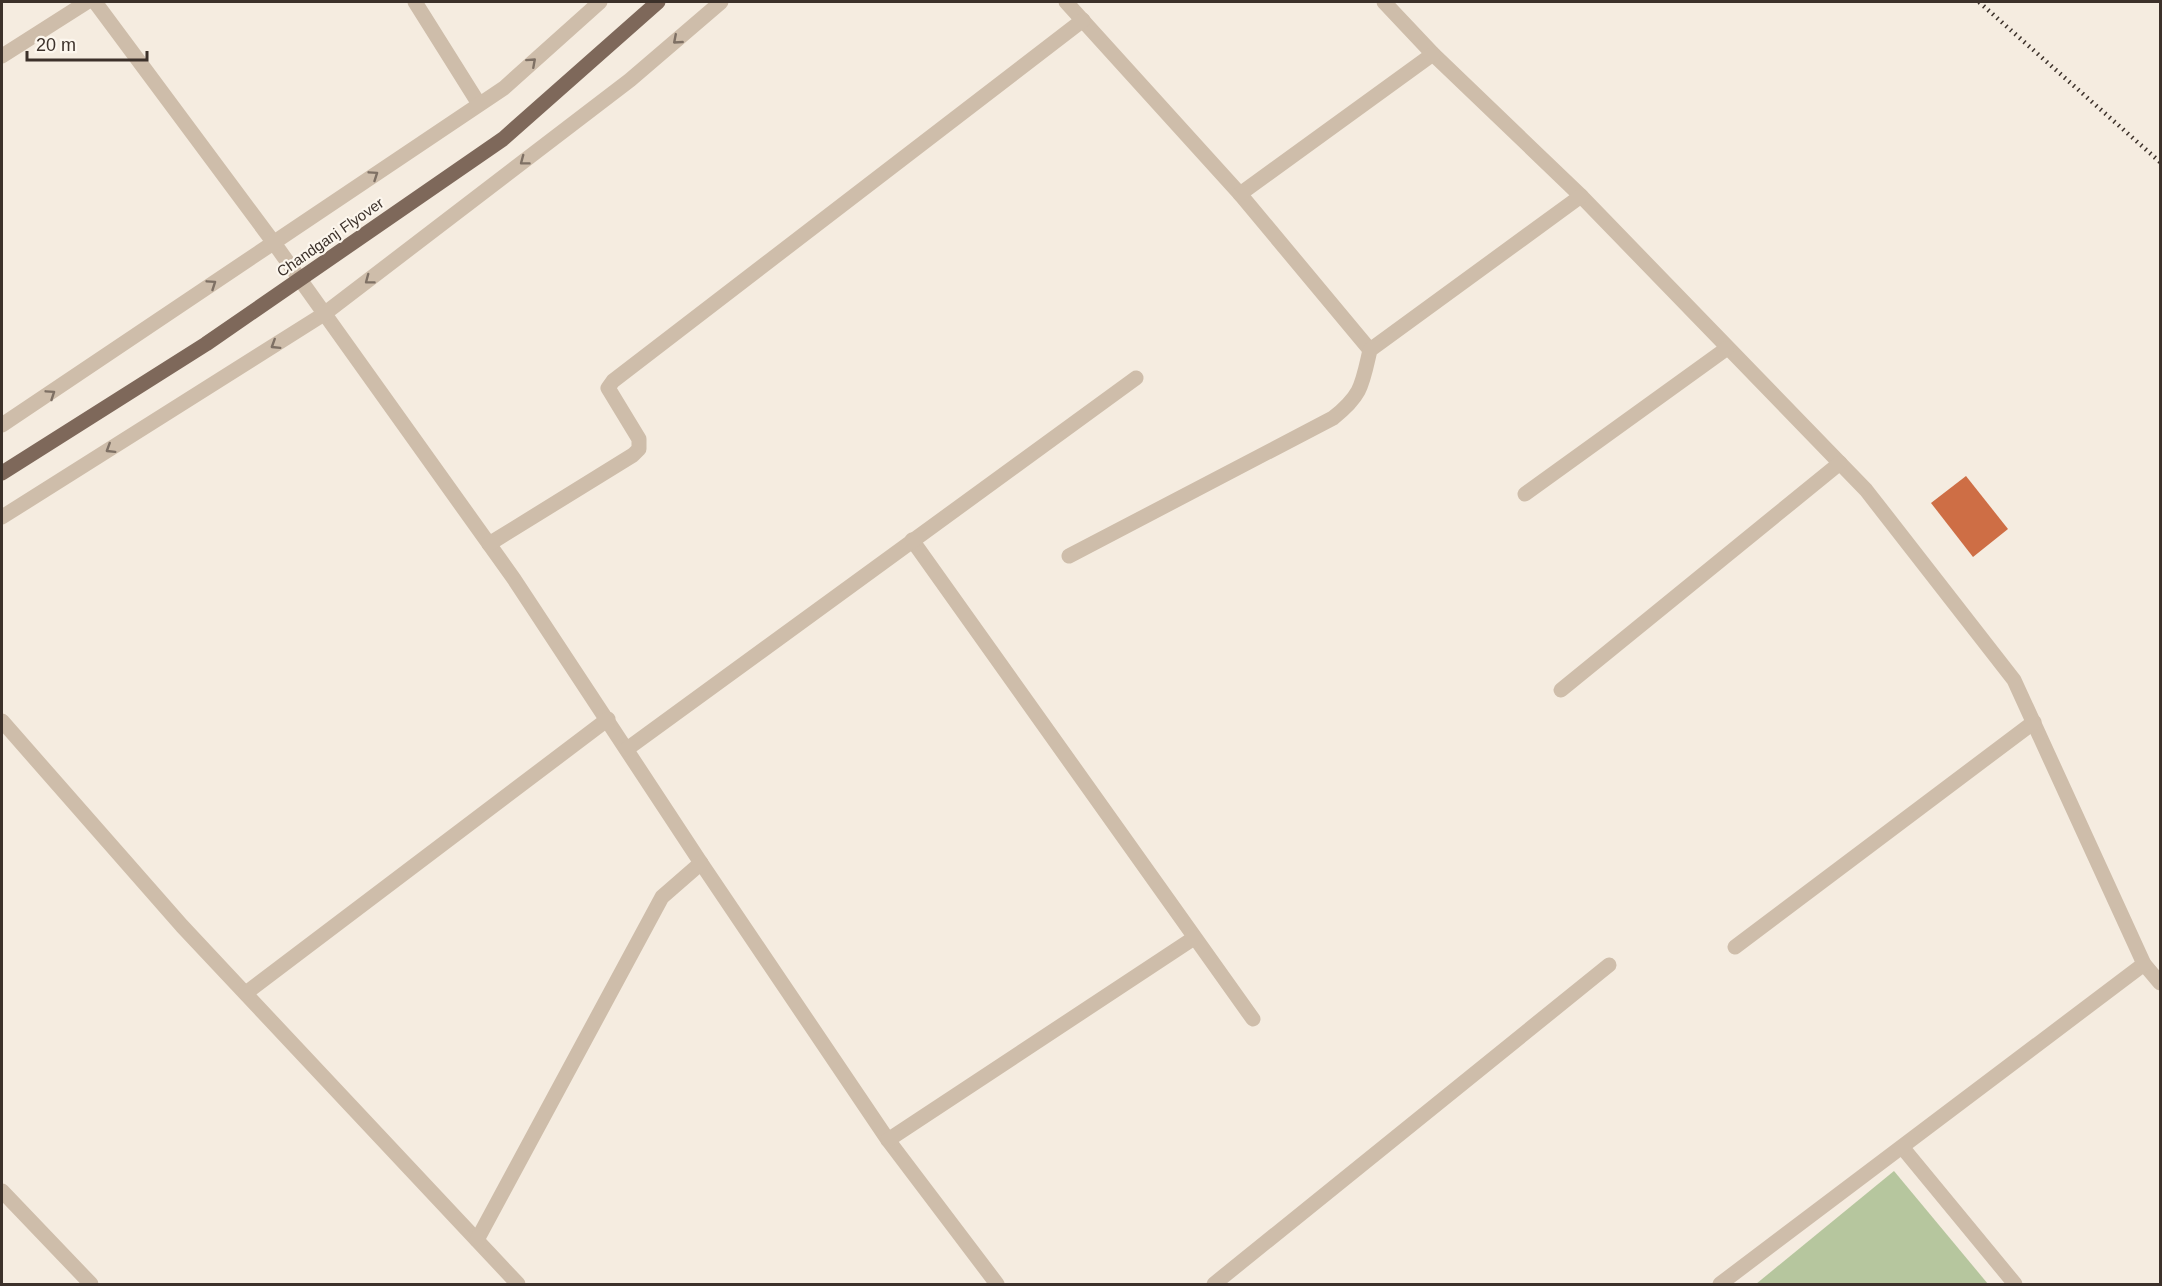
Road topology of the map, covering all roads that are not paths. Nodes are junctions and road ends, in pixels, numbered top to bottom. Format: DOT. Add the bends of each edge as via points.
graph roads {
  1 [pos="87,2"];
  2 [pos="95,2"];
  3 [pos="415,2"];
  4 [pos="600,2"];
  5 [pos="658,2"];
  6 [pos="721,2"];
  7 [pos="1066,2"];
  8 [pos="1384,2"];
  9 [pos="1083,20"];
  10 [pos="1433,54"];
  11 [pos="2,56"];
  12 [pos="479,104"];
  13 [pos="1240,194"];
  14 [pos="1581,196"];
  15 [pos="274,243"];
  16 [pos="324,314"];
  17 [pos="1726,349"];
  18 [pos="1370,350"];
  19 [pos="1137,378"];
  20 [pos="2,425"];
  21 [pos="1840,463"];
  22 [pos="2,473"];
  23 [pos="1525,494"];
  24 [pos="2,517"];
  25 [pos="912,540"];
  26 [pos="489,544"];
  27 [pos="1069,556"];
  28 [pos="1561,690"];
  29 [pos="608,720"];
  30 [pos="2,721"];
  31 [pos="2034,722"];
  32 [pos="627,749"];
  33 [pos="701,864"];
  34 [pos="1194,938"];
  35 [pos="1735,947"];
  36 [pos="2144,964"];
  37 [pos="1609,965"];
  38 [pos="2160,983"];
  39 [pos="246,993"];
  40 [pos="1253,1019"];
  41 [pos="888,1140"];
  42 [pos="1902,1147"];
  43 [pos="2,1191"];
  44 [pos="477,1240"];
  45 [pos="90,1284"];
  46 [pos="518,1284"];
  47 [pos="997,1284"];
  48 [pos="1214,1284"];
  49 [pos="1720,1284"];
  50 [pos="2014,1284"];
  1 -- 11 [label="street"];
  2 -- 15 [label="street"];
  3 -- 12 [label="street"];
  12 -- 4 [label="street, one-way" via="504,88"];
  5 -- 22 [label="main road, Chandganj Flyover, bridge" via="503,139 206,344"];
  6 -- 16 [label="street, one-way" via="630,80"];
  7 -- 9 [label="street"];
  8 -- 10 [label="street"];
  9 -- 13 [label="street"];
  9 -- 26 [label="street" via="613,381 608,388 639,439 639,449"];
  10 -- 13 [label="street"];
  10 -- 14 [label="street"];
  15 -- 12 [label="street, one-way"];
  13 -- 18 [label="street"];
  14 -- 17 [label="street"];
  14 -- 18 [label="street"];
  15 -- 16 [label="street"];
  20 -- 15 [label="street, one-way"];
  16 -- 24 [label="street, one-way"];
  16 -- 26 [label="street"];
  17 -- 21 [label="street"];
  17 -- 23 [label="street"];
  18 -- 27 [label="street" via="1354,402 1333,418"];
  19 -- 25 [label="street"];
  21 -- 28 [label="street"];
  21 -- 31 [label="street" via="1866,490 2014,680"];
  25 -- 32 [label="street"];
  25 -- 34 [label="street"];
  26 -- 29 [label="street"];
  29 -- 32 [label="street"];
  29 -- 39 [label="street"];
  30 -- 39 [label="street"];
  31 -- 35 [label="street"];
  31 -- 36 [label="street"];
  32 -- 33 [label="street"];
  33 -- 41 [label="street"];
  33 -- 44 [label="street" via="662,897"];
  34 -- 40 [label="street"];
  34 -- 41 [label="street"];
  36 -- 38 [label="street"];
  36 -- 42 [label="street"];
  37 -- 48 [label="street"];
  39 -- 44 [label="street"];
  41 -- 47 [label="street"];
  42 -- 49 [label="street"];
  42 -- 50 [label="street"];
  43 -- 45 [label="street"];
  44 -- 46 [label="street"];
}
